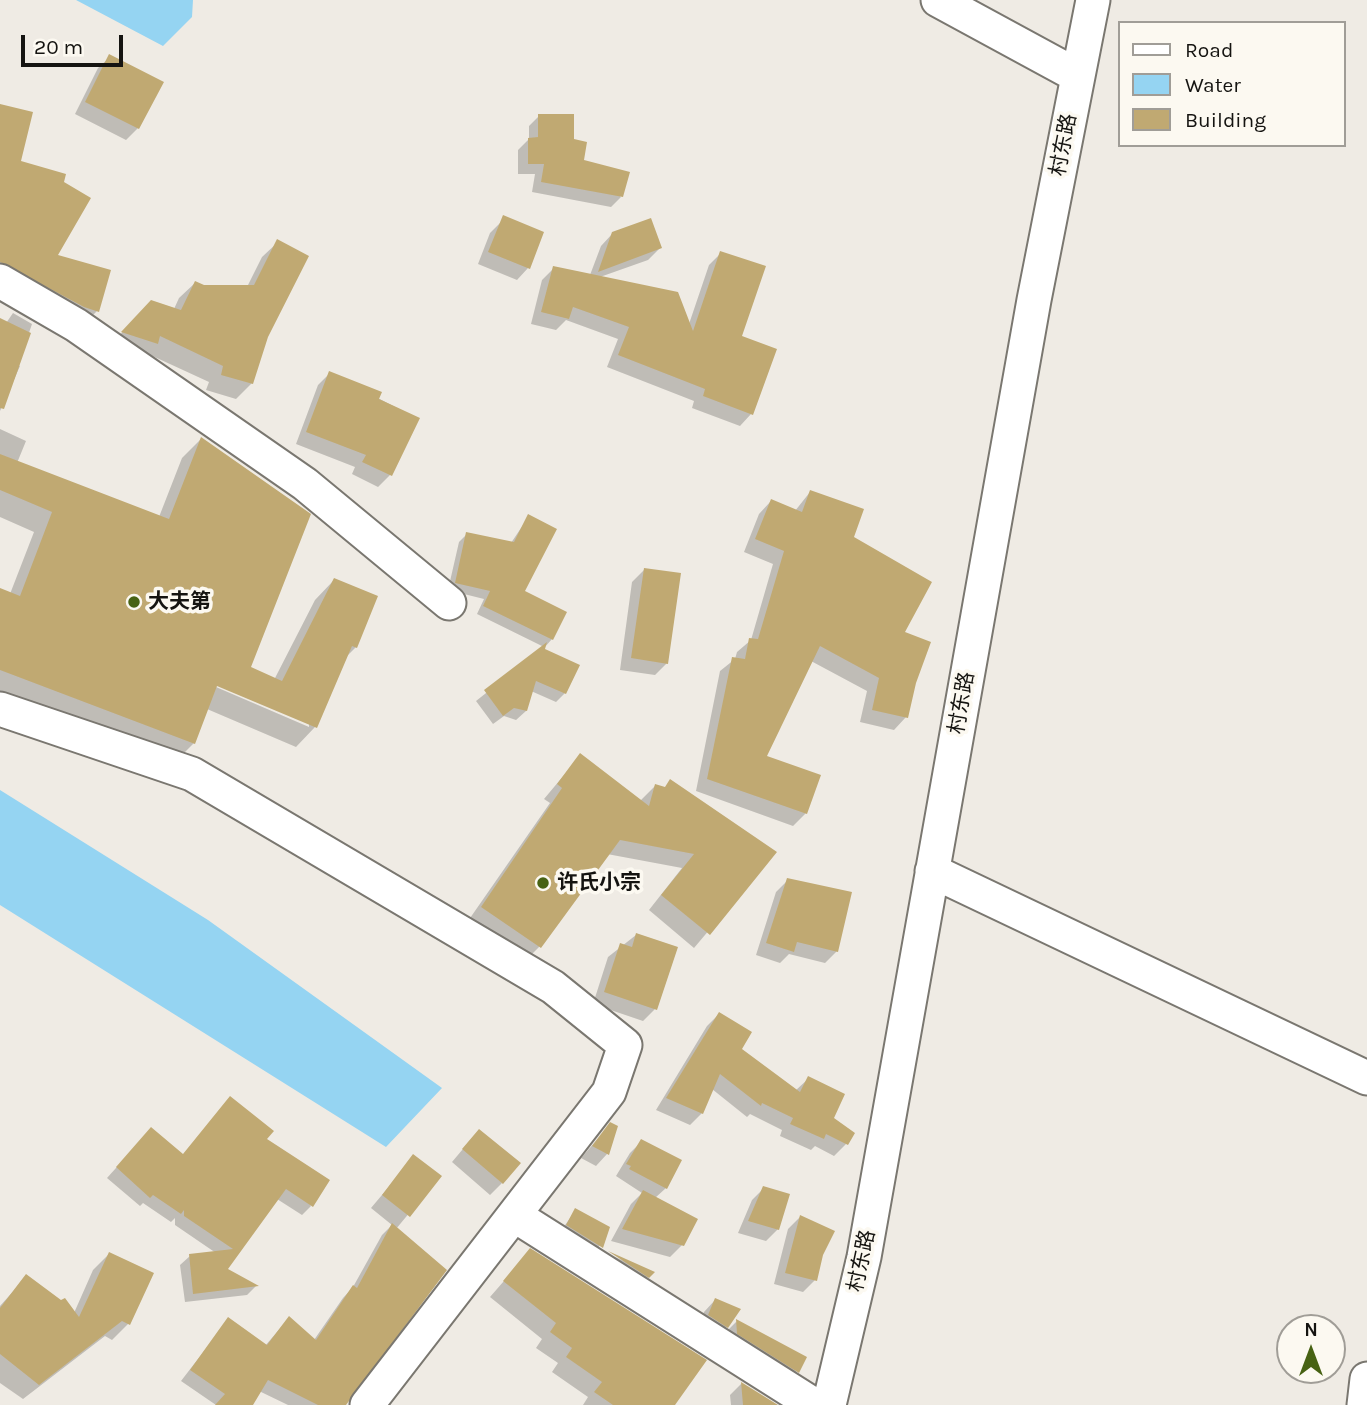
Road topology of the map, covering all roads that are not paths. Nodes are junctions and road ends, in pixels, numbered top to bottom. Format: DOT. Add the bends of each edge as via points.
graph roads {
  1 [pos="938,0"];
  2 [pos="1093,0"];
  3 [pos="1078,76"];
  4 [pos="0,281"];
  5 [pos="449,603"];
  6 [pos="0,709"];
  7 [pos="932,871"];
  8 [pos="1367,1078"];
  9 [pos="514,1215"];
  10 [pos="1367,1379"];
  11 [pos="367,1405"];
  12 [pos="814,1405"];
  13 [pos="829,1405"];
  14 [pos="1364,1405"];
  1 -- 3 [label="street"];
  2 -- 3 [label="street, 村东路"];
  3 -- 7 [label="street, 村东路"];
  4 -- 5 [label="street" via="76,325 305,484"];
  6 -- 9 [label="street" via="192,774 553,987 625,1045 609,1092"];
  7 -- 8 [label="street"];
  7 -- 13 [label="street, 村东路" via="864,1257"];
  9 -- 11 [label="street"];
  9 -- 12 [label="street"];
  10 -- 14 [label="street"];
}
